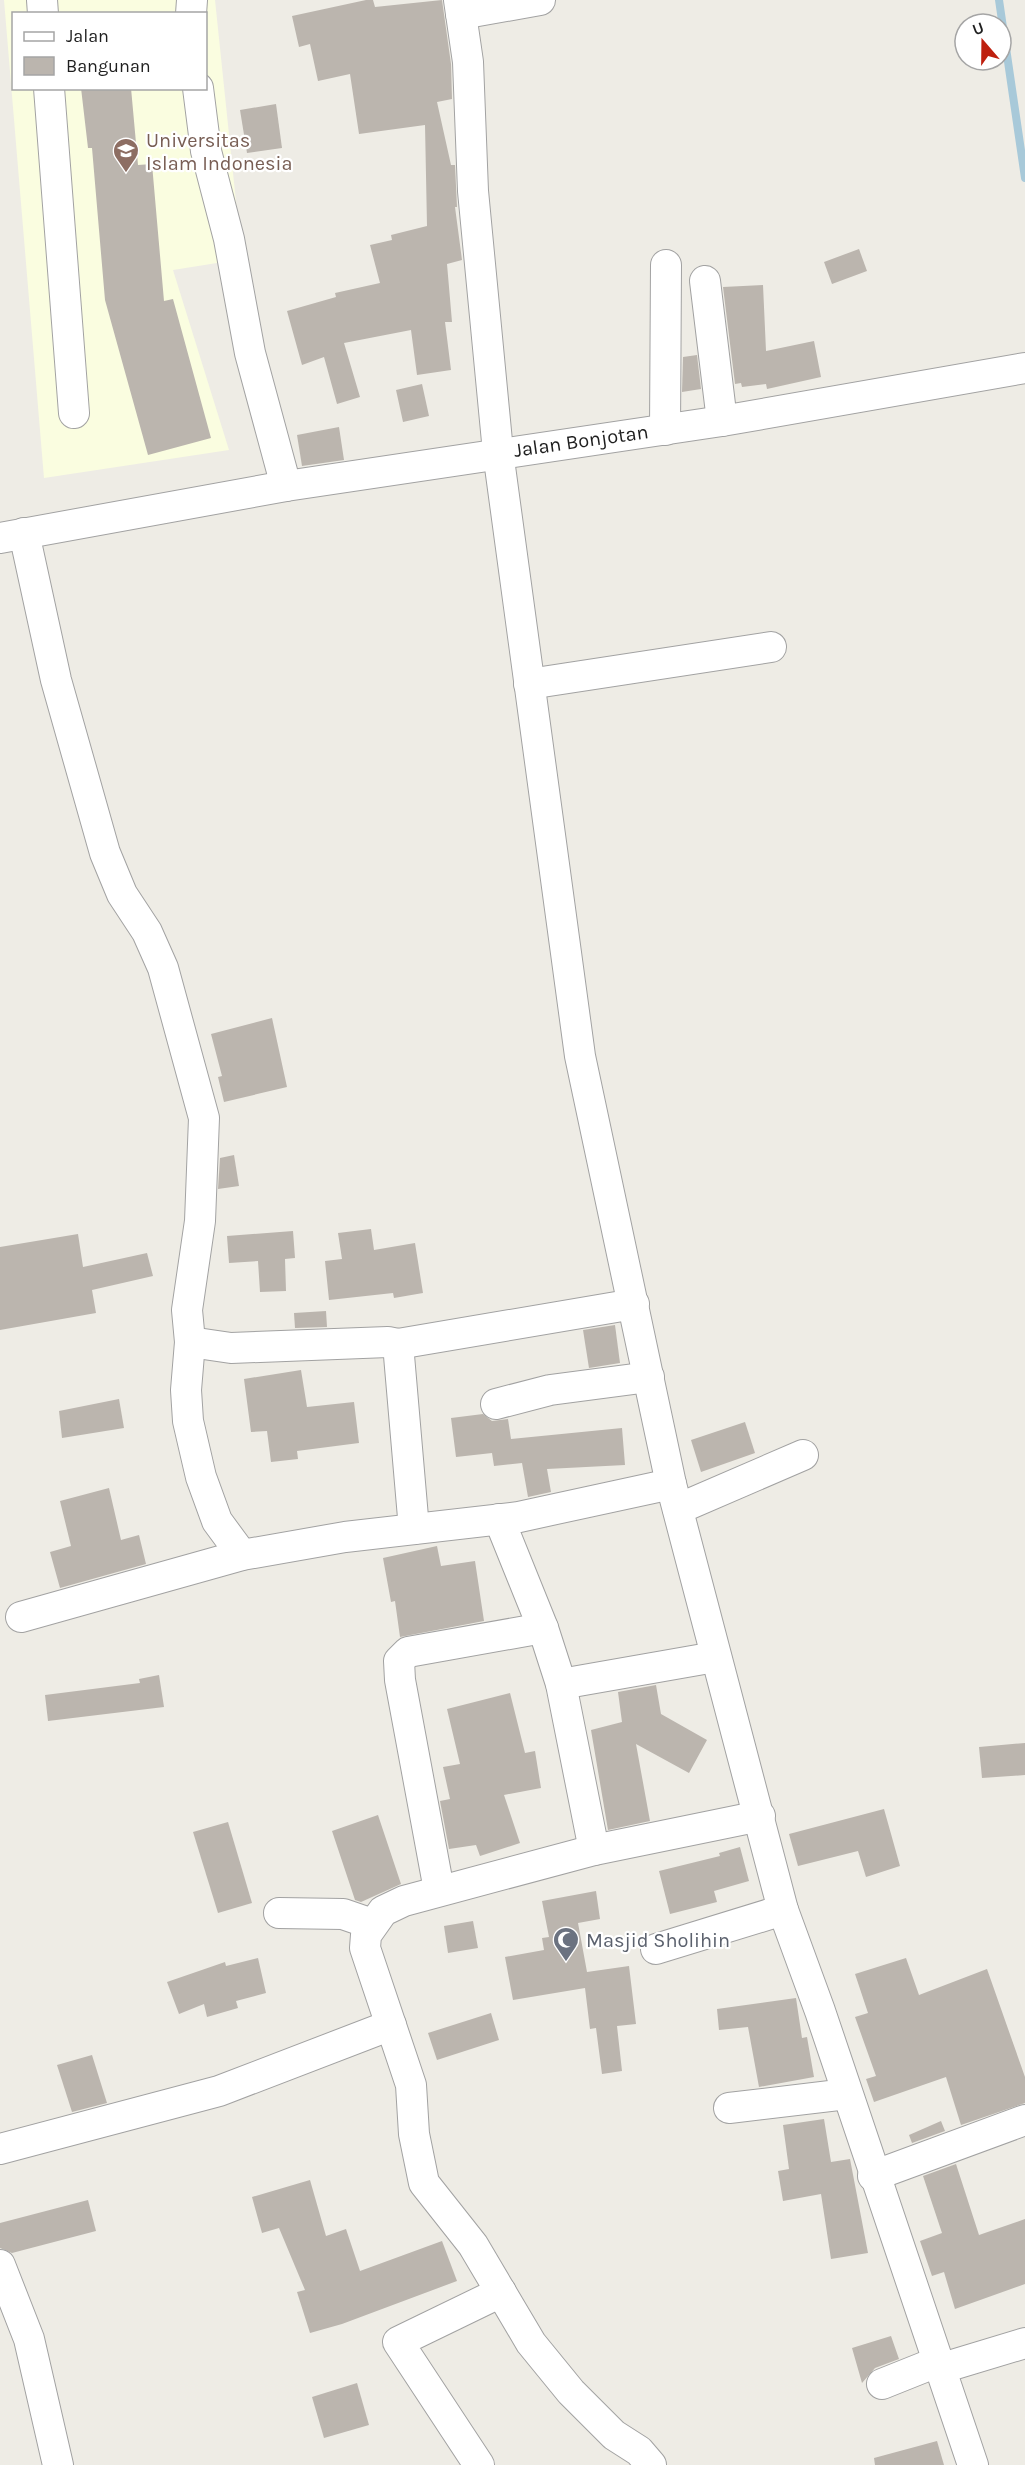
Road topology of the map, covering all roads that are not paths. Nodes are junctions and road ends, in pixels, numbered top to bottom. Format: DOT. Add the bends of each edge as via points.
graph roads {
  1 [pos="540,0"];
  2 [pos="460,7"];
  3 [pos="49,90"];
  4 [pos="198,90"];
  5 [pos="666,265"];
  6 [pos="705,281"];
  7 [pos="1025,368"];
  8 [pos="74,413"];
  9 [pos="722,421"];
  10 [pos="665,430"];
  11 [pos="498,453"];
  12 [pos="286,486"];
  13 [pos="12,535"];
  14 [pos="771,646"];
  15 [pos="529,684"];
  16 [pos="634,1304"];
  17 [pos="190,1342"];
  18 [pos="398,1344"];
  19 [pos="649,1377"];
  20 [pos="496,1404"];
  21 [pos="804,1455"];
  22 [pos="674,1496"];
  23 [pos="499,1519"];
  24 [pos="414,1529"];
  25 [pos="242,1555"];
  26 [pos="21,1617"];
  27 [pos="543,1628"];
  28 [pos="715,1657"];
  29 [pos="561,1684"];
  30 [pos="760,1816"];
  31 [pos="594,1850"];
  32 [pos="439,1890"];
  33 [pos="783,1910"];
  34 [pos="279,1913"];
  35 [pos="372,1924"];
  36 [pos="656,1949"];
  37 [pos="391,2025"];
  38 [pos="847,2094"];
  39 [pos="729,2108"];
  40 [pos="1025,2120"];
  41 [pos="0,2149"];
  42 [pos="873,2176"];
  43 [pos="0,2265"];
  44 [pos="501,2292"];
  45 [pos="7,2302"];
  46 [pos="1025,2343"];
  47 [pos="938,2366"];
  48 [pos="882,2384"];
  49 [pos="58,2465"];
  50 [pos="479,2465"];
  51 [pos="651,2465"];
  52 [pos="973,2465"];
  1 -- 2 [label="street"];
  2 -- 11 [label="street" via="468,62 473,191"];
  3 -- 8 [label="street"];
  4 -- 12 [label="street" via="206,151 250,353"];
  5 -- 10 [label="street"];
  6 -- 9 [label="street"];
  7 -- 9 [label="street, Jalan Bonjotan"];
  9 -- 10 [label="street, Jalan Bonjotan"];
  10 -- 11 [label="street, Jalan Bonjotan"];
  11 -- 12 [label="street, Jalan Bonjotan"];
  11 -- 15 [label="street"];
  12 -- 13 [label="street, Jalan Bonjotan"];
  13 -- 17 [label="street" via="105,854 163,968 204,1118 200,1221 187,1310"];
  14 -- 15 [label="street"];
  15 -- 16 [label="street" via="580,1056"];
  16 -- 18 [label="street"];
  16 -- 19 [label="street"];
  17 -- 18 [label="street" via="231,1348"];
  17 -- 25 [label="street" via="186,1390 194,1453 217,1521"];
  18 -- 24 [label="street"];
  19 -- 20 [label="street" via="550,1390"];
  19 -- 22 [label="street"];
  21 -- 22 [label="street"];
  22 -- 23 [label="street"];
  22 -- 28 [label="street"];
  23 -- 24 [label="street"];
  23 -- 27 [label="street"];
  24 -- 25 [label="street"];
  25 -- 26 [label="street"];
  27 -- 29 [label="street"];
  27 -- 32 [label="street" via="408,1652 399,1661"];
  28 -- 29 [label="street"];
  28 -- 30 [label="street"];
  29 -- 31 [label="street"];
  30 -- 31 [label="street"];
  30 -- 33 [label="street"];
  31 -- 32 [label="street"];
  32 -- 35 [label="street" via="383,1911"];
  33 -- 36 [label="street"];
  33 -- 38 [label="street"];
  34 -- 35 [label="street" via="343,1914"];
  35 -- 37 [label="street" via="365,1948"];
  37 -- 41 [label="street" via="219,2091"];
  37 -- 44 [label="street" via="411,2085 414,2134 424,2183 473,2245"];
  38 -- 39 [label="street"];
  38 -- 42 [label="street"];
  40 -- 42 [label="street"];
  42 -- 47 [label="street"];
  43 -- 45 [label="street"];
  44 -- 50 [label="street" via="398,2342"];
  44 -- 51 [label="street" via="531,2343 571,2392"];
  45 -- 49 [label="street" via="29,2339"];
  46 -- 47 [label="street"];
  47 -- 48 [label="street"];
  47 -- 52 [label="street"];
}
